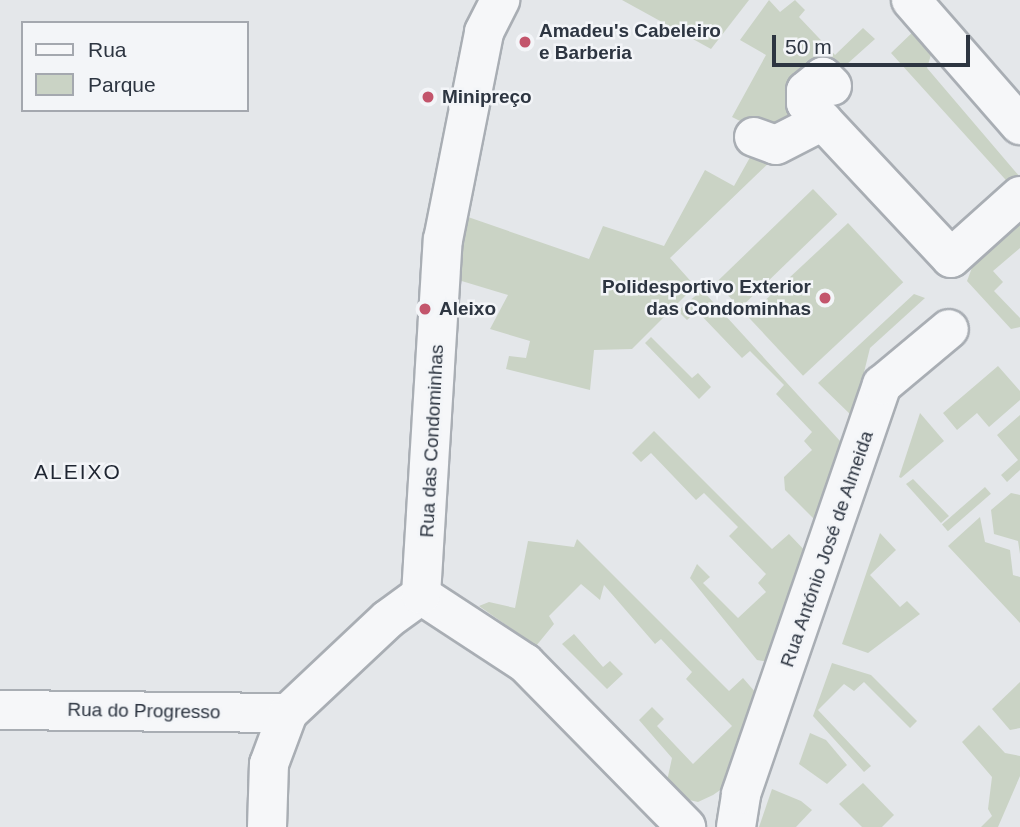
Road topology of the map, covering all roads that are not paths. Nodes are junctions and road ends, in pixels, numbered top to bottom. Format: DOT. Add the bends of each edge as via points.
graph roads {
  1 [pos="912,0"];
  2 [pos="497,1"];
  3 [pos="1020,125"];
  4 [pos="754,137"];
  5 [pos="1020,196"];
  6 [pos="948,329"];
  7 [pos="421,595"];
  8 [pos="0,710"];
  9 [pos="288,713"];
  10 [pos="738,811"];
  11 [pos="680,821"];
  12 [pos="267,827"];
  1 -- 3 [label="street"];
  2 -- 7 [label="street, Rua das Condominhas" via="484,32 443,240"];
  4 -- 5 [label="street" via="776,145 828,104 951,258"];
  6 -- 10 [label="street, Rua António José de Almeida" via="882,385"];
  7 -- 9 [label="street" via="388,619"];
  7 -- 11 [label="street" via="525,663"];
  8 -- 9 [label="street, Rua do Progresso"];
  9 -- 12 [label="street" via="269,764"];
  10 -- 11 [label="street, Rua António José de Almeida" via="712,808"];
}
